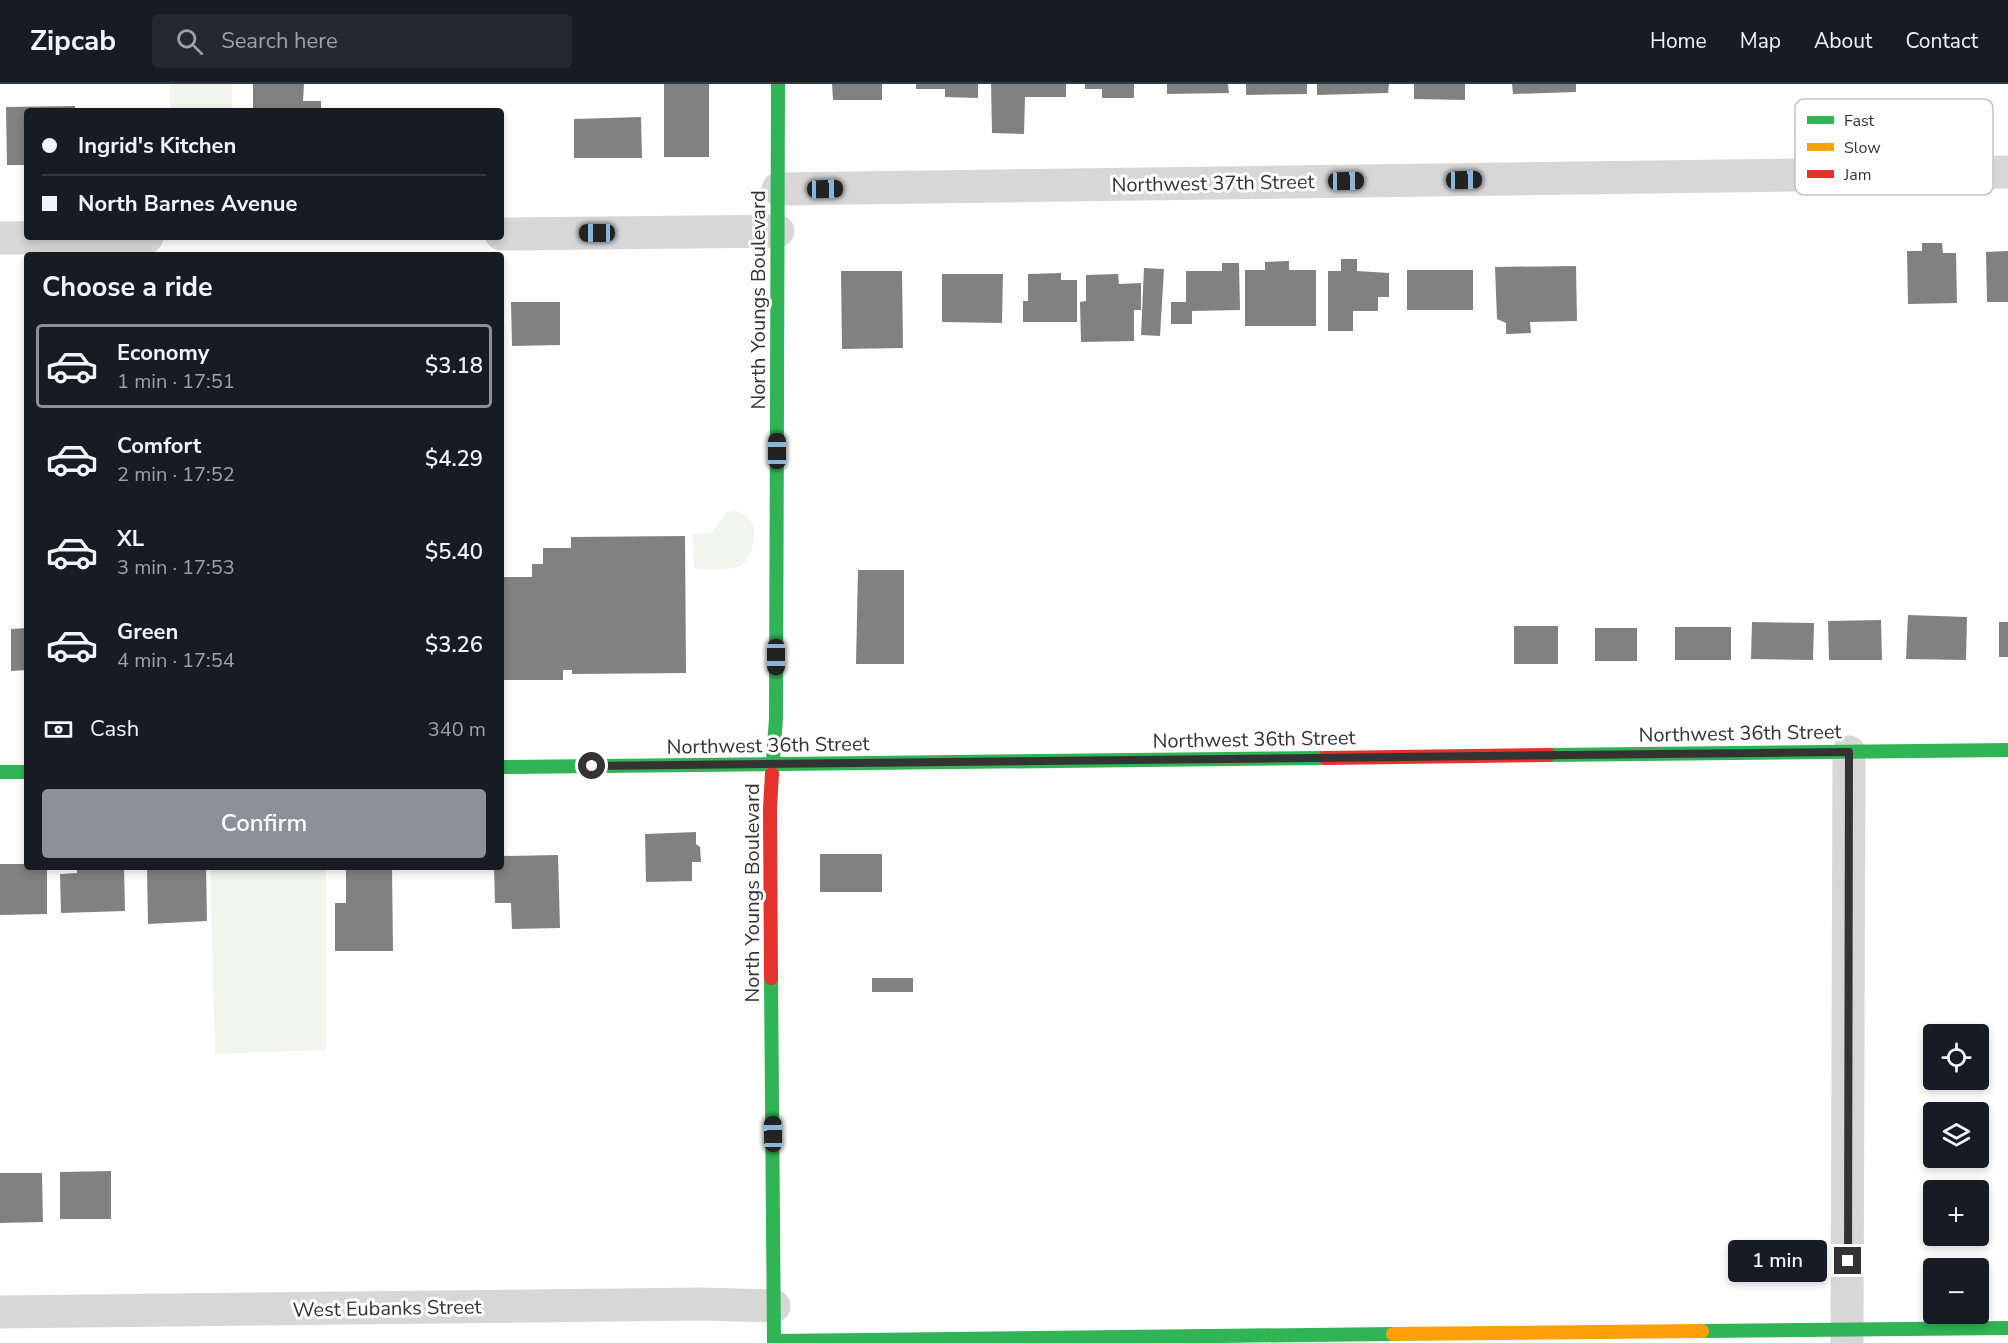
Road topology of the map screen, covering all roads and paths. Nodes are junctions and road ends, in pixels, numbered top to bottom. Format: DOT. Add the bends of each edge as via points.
graph roads {
  1 [pos="778,84"];
  2 [pos="1993,172"];
  3 [pos="2008,172"];
  4 [pos="1795,175"];
  5 [pos="778,189"];
  6 [pos="778,231"];
  7 [pos="504,234"];
  8 [pos="0,238"];
  9 [pos="24,238"];
  10 [pos="2008,750"];
  11 [pos="1849,752"];
  12 [pos="773,764"];
  13 [pos="504,767"];
  14 [pos="0,772"];
  15 [pos="24,772"];
  16 [pos="774,1306"];
  17 [pos="0,1312"];
  18 [pos="2008,1328"];
  19 [pos="1847,1337"];
  20 [pos="774,1342"];
  1 -- 5 [label="street, North Youngs Boulevard"];
  2 -- 3 [label="street, Northwest 37th Street"];
  4 -- 5 [label="street, Northwest 37th Street"];
  5 -- 6 [label="street, North Youngs Boulevard"];
  6 -- 7 [label="street"];
  6 -- 12 [label="street, North Youngs Boulevard"];
  8 -- 9 [label="street"];
  10 -- 11 [label="street, Northwest 36th Street"];
  11 -- 12 [label="street, Northwest 36th Street"];
  11 -- 19 [label="street"];
  12 -- 13 [label="street, Northwest 36th Street"];
  12 -- 16 [label="street, North Youngs Boulevard" via="770,827"];
  14 -- 15 [label="street"];
  16 -- 17 [label="street, West Eubanks Street"];
  16 -- 20 [label="street, North Youngs Boulevard"];
  18 -- 19 [label="street"];
  19 -- 20 [label="street"];
}
